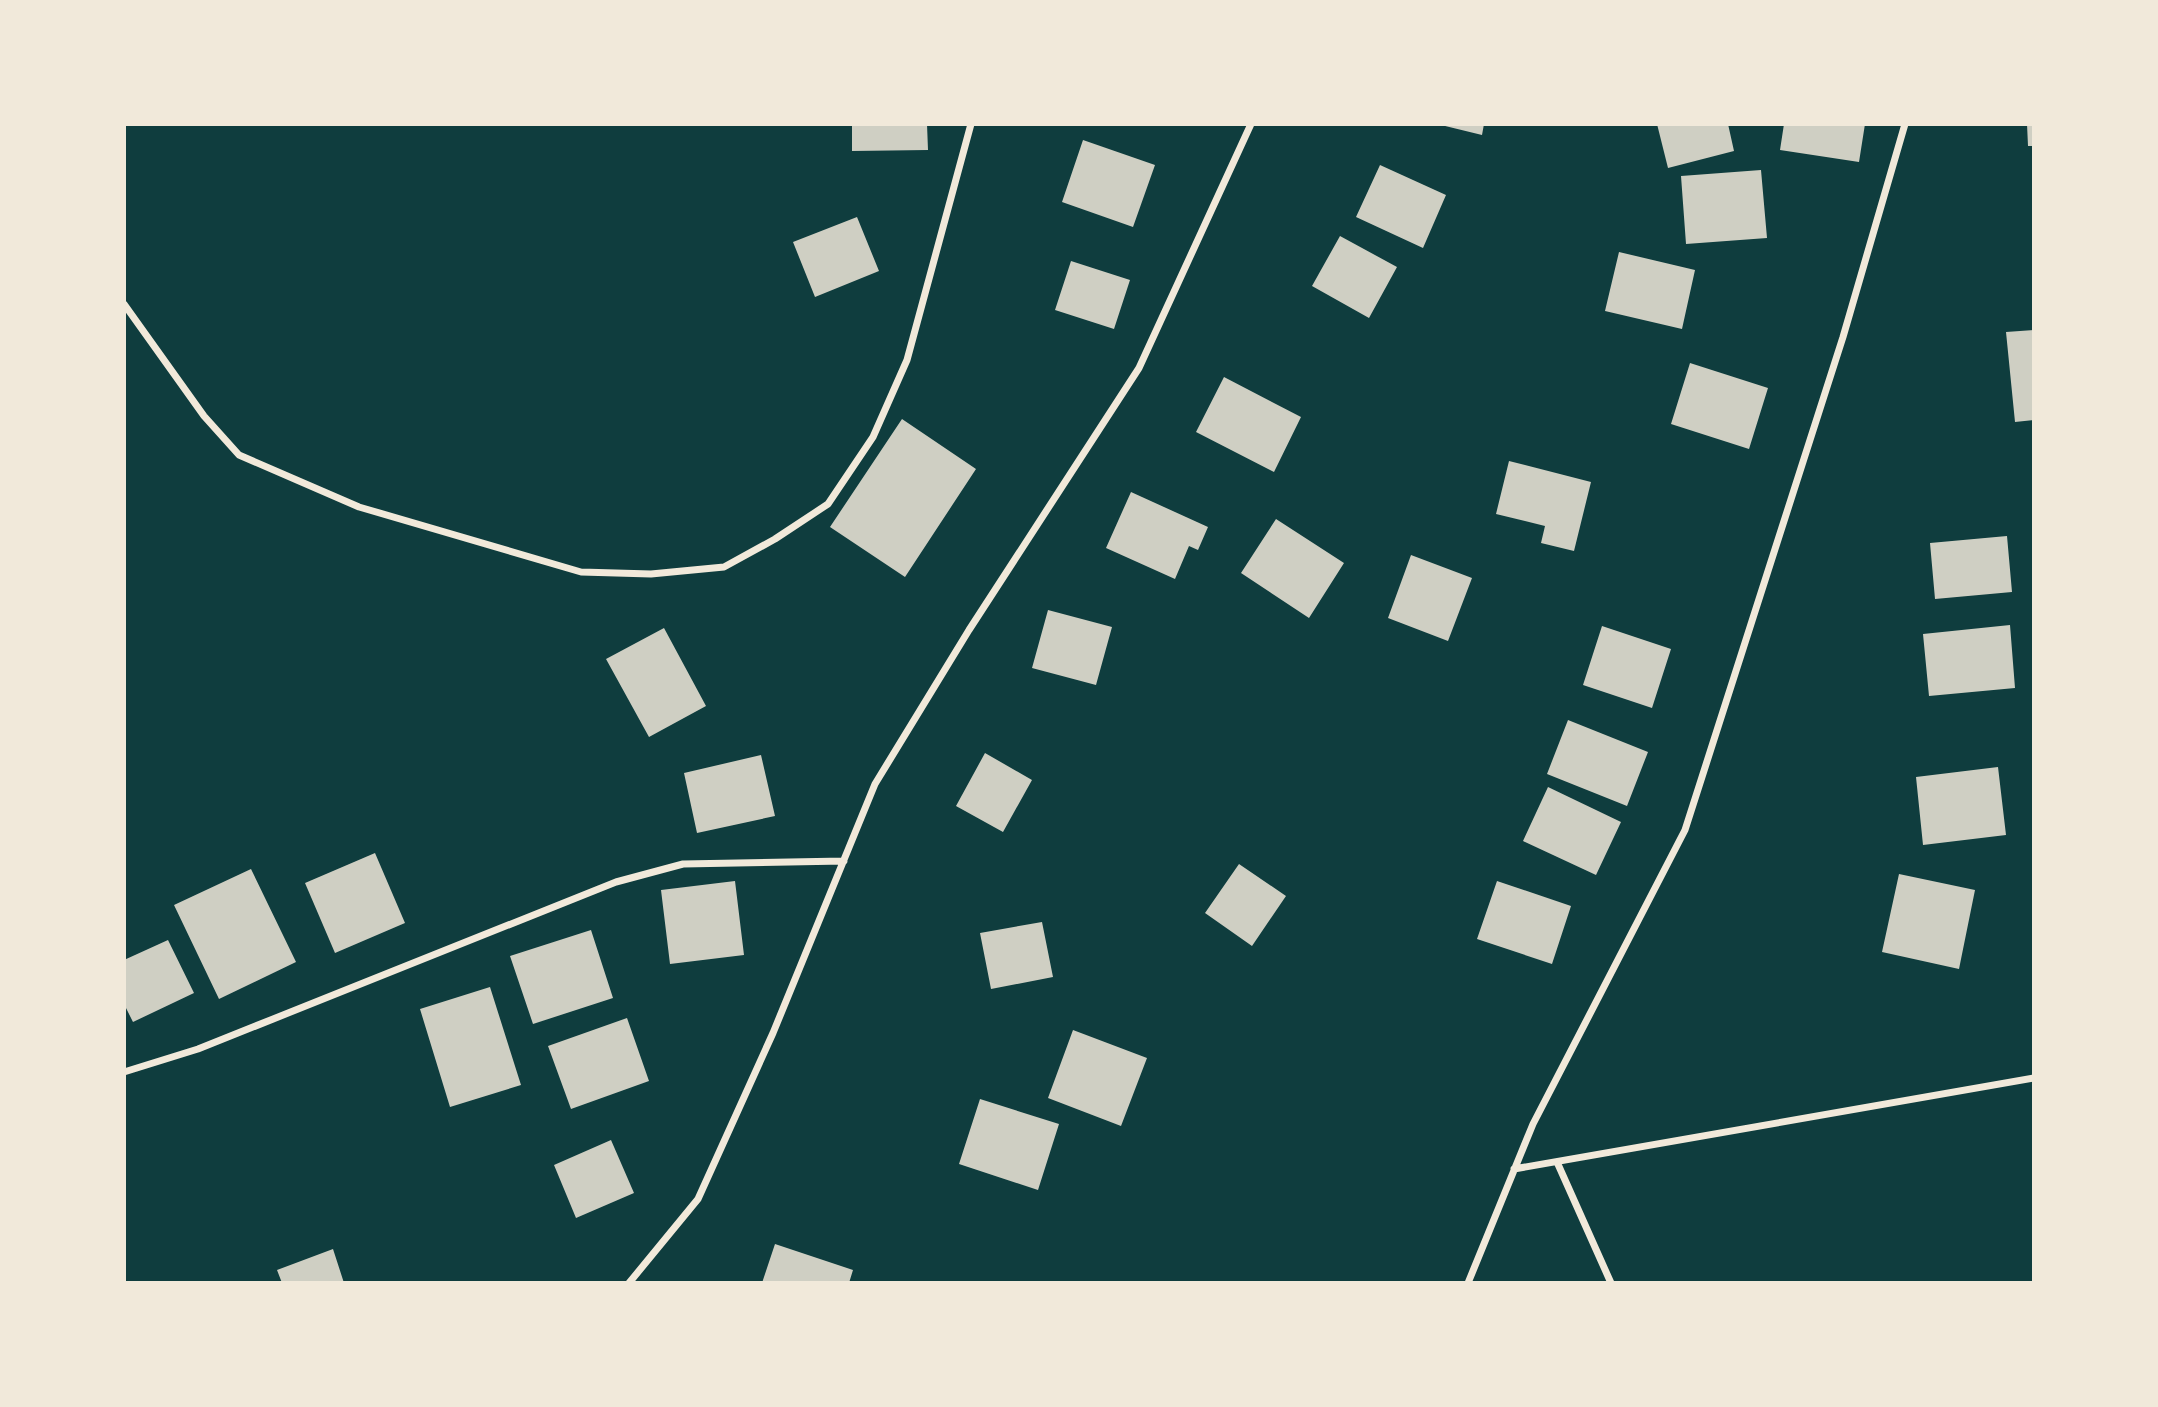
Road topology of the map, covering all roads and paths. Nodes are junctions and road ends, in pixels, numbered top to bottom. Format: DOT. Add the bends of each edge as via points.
graph roads {
  1 [pos="971,124"];
  2 [pos="1251,124"];
  3 [pos="1905,124"];
  4 [pos="124,304"];
  5 [pos="844,861"];
  6 [pos="124,1072"];
  7 [pos="2034,1078"];
  8 [pos="1557,1162"];
  9 [pos="1514,1169"];
  10 [pos="629,1283"];
  11 [pos="1468,1283"];
  12 [pos="1611,1283"];
  1 -- 4 [label="street" via="907,360 873,437 828,504 724,567 651,574 581,572 359,507 239,455 204,416"];
  2 -- 5 [label="street" via="1139,368 875,783"];
  3 -- 9 [label="street" via="1685,830"];
  5 -- 6 [label="street" via="683,864 616,882 198,1049"];
  5 -- 10 [label="street" via="698,1199"];
  7 -- 8 [label="street"];
  8 -- 9 [label="street"];
  8 -- 12 [label="street"];
  9 -- 11 [label="street"];
}
